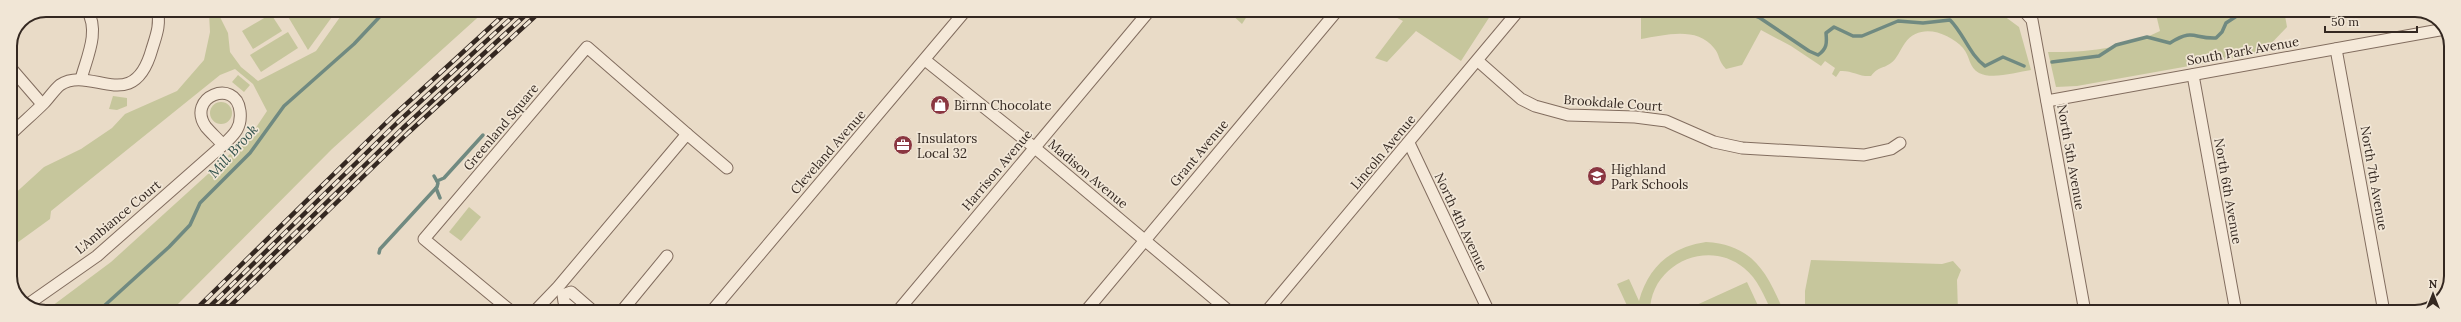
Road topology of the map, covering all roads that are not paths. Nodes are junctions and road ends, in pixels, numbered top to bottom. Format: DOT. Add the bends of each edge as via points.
graph roads {
  1 [pos="90,17"];
  2 [pos="157,17"];
  3 [pos="960,17"];
  4 [pos="1144,17"];
  5 [pos="1332,17"];
  6 [pos="1513,17"];
  7 [pos="2029,17"];
  8 [pos="2439,30"];
  9 [pos="2336,49"];
  10 [pos="925,60"];
  11 [pos="1478,61"];
  12 [pos="17,75"];
  13 [pos="2193,75"];
  14 [pos="81,79"];
  15 [pos="2047,101"];
  16 [pos="42,104"];
  17 [pos="17,127"];
  18 [pos="687,134"];
  19 [pos="1409,143"];
  20 [pos="1900,143"];
  21 [pos="223,145"];
  22 [pos="1035,148"];
  23 [pos="726,168"];
  24 [pos="1145,240"];
  25 [pos="667,256"];
  26 [pos="560,292"];
  27 [pos="32,301"];
  28 [pos="504,305"];
  29 [pos="543,305"];
  30 [pos="568,305"];
  31 [pos="586,305"];
  32 [pos="627,305"];
  33 [pos="717,305"];
  34 [pos="903,305"];
  35 [pos="1091,305"];
  36 [pos="1222,305"];
  37 [pos="1272,305"];
  38 [pos="1486,305"];
  39 [pos="2084,305"];
  40 [pos="2235,305"];
  41 [pos="2383,305"];
  1 -- 14 [label="street" via="93,36"];
  2 -- 14 [label="street" via="158,27 149,60 142,73 131,82 110,86"];
  3 -- 10 [label="street, Cleveland Avenue"];
  4 -- 22 [label="street, Harrison Avenue"];
  5 -- 24 [label="street, Grant Avenue"];
  6 -- 11 [label="street, Lincoln Avenue"];
  7 -- 15 [label="street, North 5th Avenue" via="2032,20"];
  8 -- 9 [label="street, South Park Avenue"];
  9 -- 13 [label="street, South Park Avenue"];
  9 -- 41 [label="street, North 7th Avenue"];
  10 -- 22 [label="street, Madison Avenue"];
  10 -- 33 [label="street, Cleveland Avenue"];
  11 -- 19 [label="street, Lincoln Avenue"];
  11 -- 20 [label="street, Brookdale Court" via="1521,99 1535,106 1568,115 1635,117 1666,121 1714,142 1742,148 1864,155 1891,149"];
  12 -- 16 [label="street"];
  13 -- 15 [label="street, South Park Avenue"];
  13 -- 40 [label="street, North 6th Avenue"];
  14 -- 16 [label="street" via="61,85"];
  15 -- 39 [label="street, North 5th Avenue"];
  16 -- 17 [label="street"];
  18 -- 23 [label="street, Greenland Square"];
  18 -- 26 [label="street"];
  18 -- 28 [label="street, Greenland Square" via="587,47 424,239"];
  19 -- 37 [label="street, Lincoln Avenue"];
  19 -- 38 [label="street, North 4th Avenue"];
  21 -- 21 [label="street, L'Ambiance Court" via="205,126 201,115 206,99 222,93 236,100 241,118 237,133"];
  21 -- 27 [label="street, L'Ambiance Court" via="97,256"];
  22 -- 24 [label="street, Madison Avenue"];
  22 -- 34 [label="street, Harrison Avenue"];
  24 -- 35 [label="street, Grant Avenue"];
  24 -- 36 [label="street, Madison Avenue"];
  25 -- 32 [label="street"];
  26 -- 29 [label="street"];
  26 -- 30 [label="street"];
  26 -- 31 [label="street" via="571,292"];
}
